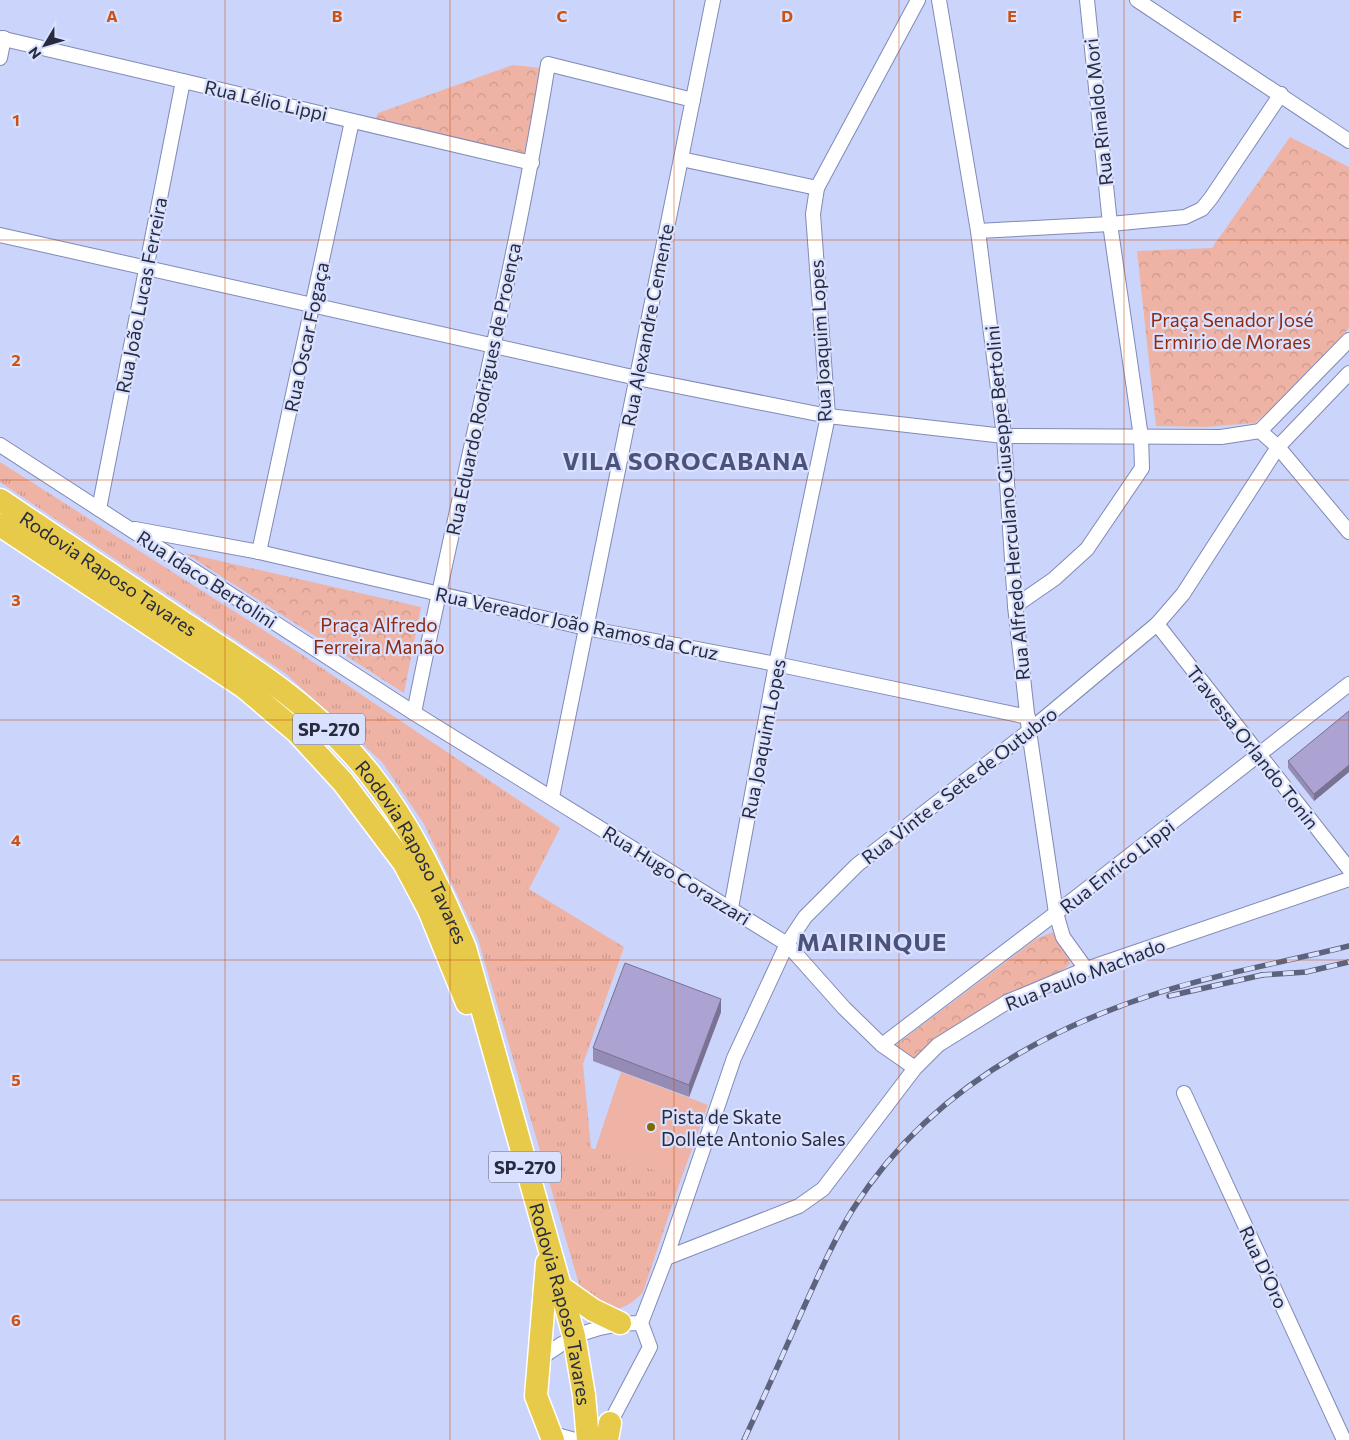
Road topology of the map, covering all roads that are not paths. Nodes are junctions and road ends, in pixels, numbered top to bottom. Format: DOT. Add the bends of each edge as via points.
graph roads {
  1 [pos="713,0"];
  2 [pos="918,0"];
  3 [pos="939,0"];
  4 [pos="1087,0"];
  5 [pos="1137,0"];
  6 [pos="2,38"];
  7 [pos="0,58"];
  8 [pos="183,81"];
  9 [pos="1281,94"];
  10 [pos="692,100"];
  11 [pos="352,121"];
  12 [pos="1349,141"];
  13 [pos="681,159"];
  14 [pos="532,163"];
  15 [pos="817,188"];
  16 [pos="1110,224"];
  17 [pos="978,231"];
  18 [pos="0,235"];
  19 [pos="146,269"];
  20 [pos="313,304"];
  21 [pos="1349,340"];
  22 [pos="492,346"];
  23 [pos="1349,373"];
  24 [pos="637,378"];
  25 [pos="828,416"];
  26 [pos="1260,431"];
  27 [pos="1004,436"];
  28 [pos="1141,437"];
  29 [pos="0,445"];
  30 [pos="1278,447"];
  31 [pos="0,500"];
  32 [pos="99,509"];
  33 [pos="0,525"];
  34 [pos="127,527"];
  35 [pos="1349,532"];
  36 [pos="259,552"];
  37 [pos="438,593"];
  38 [pos="1015,606"];
  39 [pos="1157,624"];
  40 [pos="586,628"];
  41 [pos="776,664"];
  42 [pos="1349,684"];
  43 [pos="414,713"];
  44 [pos="1028,717"];
  45 [pos="1029,731"];
  46 [pos="1259,756"];
  47 [pos="552,797"];
  48 [pos="1349,869"];
  49 [pos="1349,880"];
  50 [pos="731,908"];
  51 [pos="1056,913"];
  52 [pos="787,944"];
  53 [pos="1086,969"];
  54 [pos="882,1045"];
  55 [pos="915,1068"];
  56 [pos="501,1084"];
  57 [pos="1184,1093"];
  58 [pos="548,1249"];
  59 [pos="666,1258"];
  60 [pos="559,1286"];
  61 [pos="631,1323"];
  62 [pos="574,1336"];
  63 [pos="538,1361"];
  64 [pos="598,1435"];
  65 [pos="552,1436"];
  66 [pos="1344,1440"];
  1 -- 10 [label="street, Rua Alexandre Cemente"];
  2 -- 15 [label="street, Rua Joaquim Lopes"];
  3 -- 17 [label="street, Rua Alfredo Herculano Giuseppe Bertolini"];
  4 -- 16 [label="street, Rua Rinaldo Mori"];
  5 -- 9 [label="street"];
  6 -- 7 [label="street"];
  6 -- 8 [label="street, Rua Lélio Lippi"];
  8 -- 11 [label="street, Rua Lélio Lippi"];
  8 -- 19 [label="street, Rua João Lucas Ferreira"];
  9 -- 12 [label="street"];
  9 -- 16 [label="street" via="1202,209 1185,217"];
  10 -- 13 [label="street, Rua Alexandre Cemente"];
  10 -- 14 [label="street, Rua Eduardo Rodrigues de Proença" via="548,64"];
  11 -- 14 [label="street, Rua Lélio Lippi"];
  11 -- 20 [label="street, Rua Oscar Fogaça"];
  13 -- 15 [label="street"];
  13 -- 24 [label="street, Rua Alexandre Cemente"];
  14 -- 22 [label="street, Rua Eduardo Rodrigues de Proença"];
  15 -- 25 [label="street, Rua Joaquim Lopes" via="813,214"];
  16 -- 17 [label="street"];
  16 -- 28 [label="street, Rua Rinaldo Mori"];
  17 -- 27 [label="street, Rua Alfredo Herculano Giuseppe Bertolini"];
  18 -- 19 [label="street"];
  19 -- 20 [label="street"];
  19 -- 32 [label="street, Rua João Lucas Ferreira"];
  20 -- 22 [label="street"];
  20 -- 36 [label="street, Rua Oscar Fogaça"];
  21 -- 26 [label="street"];
  22 -- 24 [label="street"];
  22 -- 37 [label="street, Rua Eduardo Rodrigues de Proença"];
  23 -- 30 [label="street, Rua Vinte e Sete de Outubro"];
  24 -- 25 [label="street"];
  24 -- 40 [label="street, Rua Alexandre Cemente"];
  25 -- 27 [label="street"];
  25 -- 41 [label="street, Rua Joaquim Lopes"];
  26 -- 28 [label="street" via="1220,437"];
  26 -- 30 [label="street"];
  27 -- 28 [label="street"];
  27 -- 38 [label="street, Rua Alfredo Herculano Giuseppe Bertolini"];
  28 -- 38 [label="street, Rua Rinaldo Mori" via="1142,468 1088,548 1054,579"];
  29 -- 32 [label="street, Rua Idaco Bertolini"];
  30 -- 35 [label="street"];
  30 -- 39 [label="street, Rua Vinte e Sete de Outubro" via="1183,594"];
  31 -- 56 [label="highway, Rodovia Raposo Tavares / SP-270" via="279,686 327,727 369,773 408,829 440,888 465,948"];
  32 -- 34 [label="street, Rua Idaco Bertolini"];
  33 -- 56 [label="highway, Rodovia Raposo Tavares / SP-270" via="244,687 297,732 343,782 404,863 428,910"];
  34 -- 36 [label="street, Rua Vereador João Ramos da Cruz"];
  34 -- 43 [label="street, Rua Idaco Bertolini"];
  36 -- 37 [label="street, Rua Vereador João Ramos da Cruz"];
  37 -- 40 [label="street, Rua Vereador João Ramos da Cruz"];
  37 -- 43 [label="street, Rua Eduardo Rodrigues de Proença"];
  38 -- 44 [label="street, Rua Alfredo Herculano Giuseppe Bertolini"];
  39 -- 45 [label="street, Rua Vinte e Sete de Outubro"];
  39 -- 46 [label="street, Travessa Orlando Tonin"];
  40 -- 41 [label="street, Rua Vereador João Ramos da Cruz"];
  40 -- 47 [label="street, Rua Alexandre Cemente"];
  41 -- 44 [label="street, Rua Vereador João Ramos da Cruz"];
  41 -- 50 [label="street, Rua Joaquim Lopes"];
  42 -- 46 [label="street, Rua Enrico Lippi"];
  43 -- 47 [label="street, Rua Hugo Corazzari"];
  44 -- 45 [label="street, Rua Alfredo Herculano Giuseppe Bertolini"];
  45 -- 51 [label="street, Rua Alfredo Herculano Giuseppe Bertolini"];
  45 -- 52 [label="street, Rua Vinte e Sete de Outubro" via="857,865 805,917"];
  46 -- 48 [label="street, Travessa Orlando Tonin"];
  46 -- 51 [label="street, Rua Enrico Lippi"];
  47 -- 50 [label="street, Rua Hugo Corazzari"];
  49 -- 53 [label="street, Rua Paulo Machado"];
  50 -- 52 [label="street, Rua Hugo Corazzari"];
  51 -- 53 [label="street, Rua Alfredo Herculano Giuseppe Bertolini" via="1063,937"];
  51 -- 54 [label="street, Rua Enrico Lippi"];
  52 -- 54 [label="street, Rua Hugo Corazzari"];
  52 -- 59 [label="street, Rua Vinte e Sete de Outubro" via="734,1058"];
  53 -- 55 [label="street, Rua Paulo Machado" via="1007,1002 938,1045"];
  54 -- 55 [label="street, Rua Hugo Corazzari"];
  55 -- 59 [label="street, Rua Paulo Machado" via="822,1189 799,1206"];
  56 -- 58 [label="highway, Rodovia Raposo Tavares / SP-270"];
  57 -- 66 [label="street, Rua D'Oro"];
  58 -- 60 [label="highway, Rodovia Raposo Tavares / SP-270"];
  58 -- 63 [label="highway"];
  59 -- 61 [label="street, Rua Vinte e Sete de Outubro"];
  60 -- 61 [label="highway" via="593,1310"];
  60 -- 62 [label="highway, Rodovia Raposo Tavares / SP-270"];
  61 -- 62 [label="street"];
  61 -- 64 [label="street" via="650,1347"];
  62 -- 63 [label="street" via="558,1344"];
  62 -- 64 [label="highway, Rodovia Raposo Tavares / SP-270" via="584,1395"];
  63 -- 65 [label="highway" via="536,1396"];
  64 -- 65 [label="street" via="567,1439"];
}
